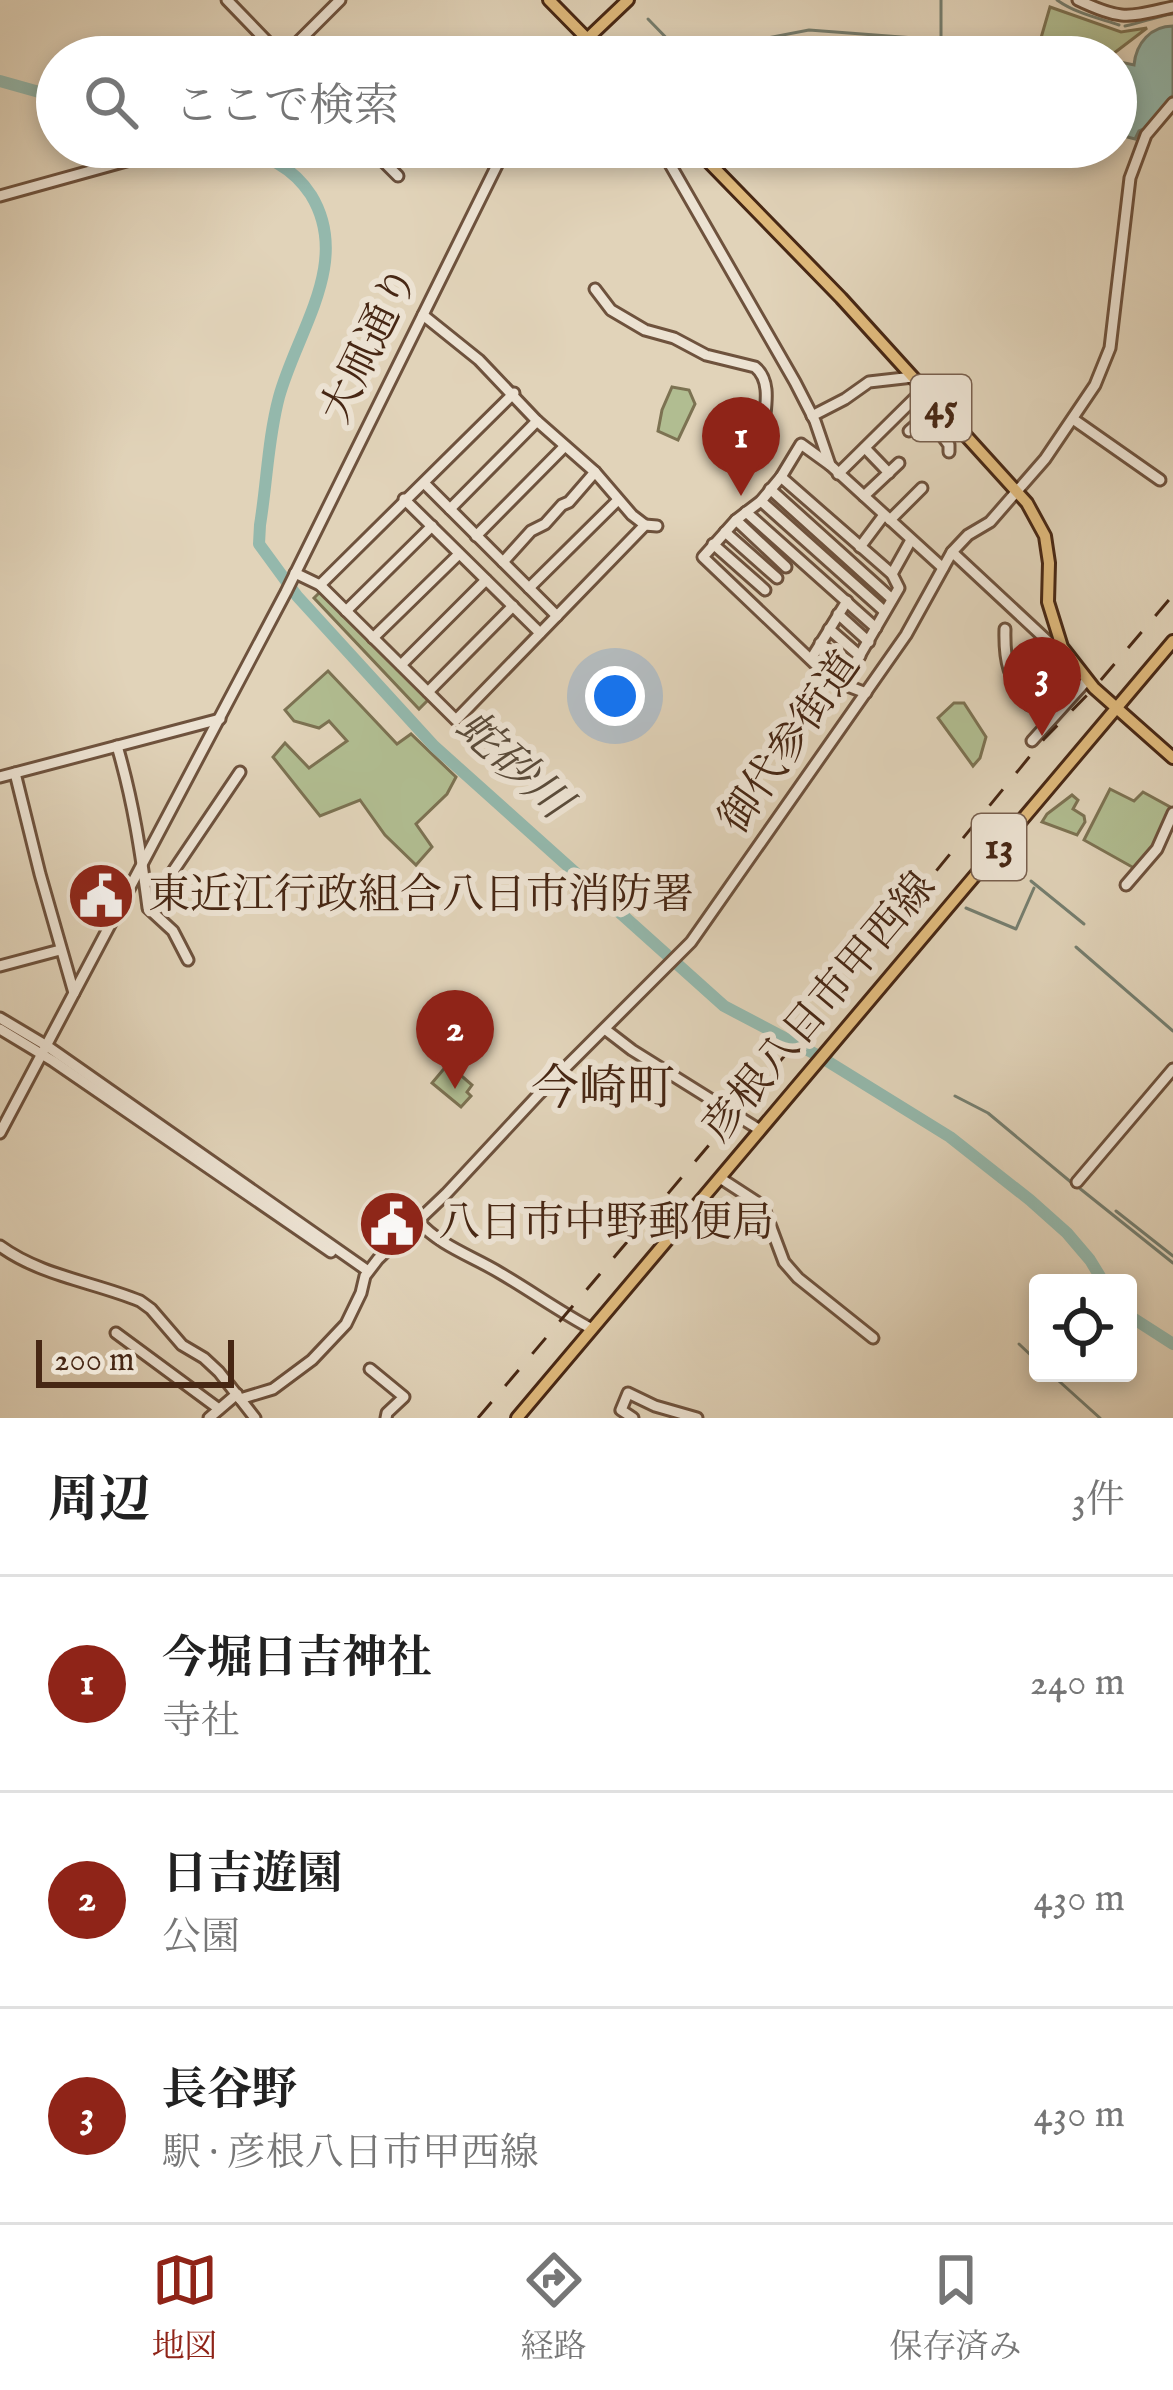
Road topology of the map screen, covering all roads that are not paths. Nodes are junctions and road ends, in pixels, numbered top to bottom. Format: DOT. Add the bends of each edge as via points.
graph roads {
  1 [pos="226,0"];
  2 [pos="340,0"];
  3 [pos="549,0"];
  4 [pos="628,0"];
  5 [pos="1078,0"];
  6 [pos="1173,8"];
  7 [pos="261,36"];
  8 [pos="303,36"];
  9 [pos="584,36"];
  10 [pos="590,36"];
  11 [pos="1173,103"];
  12 [pos="1137,157"];
  13 [pos="101,168"];
  14 [pos="390,168"];
  15 [pos="496,168"];
  16 [pos="672,168"];
  17 [pos="714,168"];
  18 [pos="1132,168"];
  19 [pos="398,176"];
  20 [pos="0,196"];
  21 [pos="595,289"];
  22 [pos="423,315"];
  23 [pos="914,377"];
  24 [pos="924,389"];
  25 [pos="514,393"];
  26 [pos="938,405"];
  27 [pos="812,416"];
  28 [pos="1073,419"];
  29 [pos="537,421"];
  30 [pos="764,423"];
  31 [pos="955,423"];
  32 [pos="909,431"];
  33 [pos="566,446"];
  34 [pos="865,448"];
  35 [pos="950,452"];
  36 [pos="899,464"];
  37 [pos="834,470"];
  38 [pos="595,472"];
  39 [pos="889,473"];
  40 [pos="781,477"];
  41 [pos="1160,480"];
  42 [pos="424,483"];
  43 [pos="922,488"];
  44 [pos="770,489"];
  45 [pos="1016,492"];
  46 [pos="864,496"];
  47 [pos="404,499"];
  48 [pos="618,500"];
  49 [pos="760,501"];
  50 [pos="450,508"];
  51 [pos="746,512"];
  52 [pos="887,517"];
  53 [pos="736,520"];
  54 [pos="432,526"];
  55 [pos="724,532"];
  56 [pos="476,536"];
  57 [pos="911,540"];
  58 [pos="713,544"];
  59 [pos="860,547"];
  60 [pos="952,552"];
  61 [pos="459,554"];
  62 [pos="796,556"];
  63 [pos="502,562"];
  64 [pos="786,567"];
  65 [pos="944,568"];
  66 [pos="295,573"];
  67 [pos="892,574"];
  68 [pos="776,578"];
  69 [pos="486,580"];
  70 [pos="320,585"];
  71 [pos="529,589"];
  72 [pos="765,590"];
  73 [pos="892,599"];
  74 [pos="847,601"];
  75 [pos="752,605"];
  76 [pos="513,607"];
  77 [pos="346,611"];
  78 [pos="884,611"];
  79 [pos="838,614"];
  80 [pos="557,616"];
  81 [pos="876,628"];
  82 [pos="829,629"];
  83 [pos="1005,629"];
  84 [pos="540,633"];
  85 [pos="373,638"];
  86 [pos="1173,641"];
  87 [pos="869,642"];
  88 [pos="820,644"];
  89 [pos="1058,647"];
  90 [pos="860,656"];
  91 [pos="811,659"];
  92 [pos="1073,664"];
  93 [pos="401,665"];
  94 [pos="850,671"];
  95 [pos="1087,680"];
  96 [pos="843,684"];
  97 [pos="1015,686"];
  98 [pos="428,692"];
  99 [pos="866,693"];
  100 [pos="1116,706"];
  101 [pos="220,719"];
  102 [pos="1032,741"];
  103 [pos="117,746"];
  104 [pos="1173,758"];
  105 [pos="239,772"];
  106 [pos="15,773"];
  107 [pos="0,777"];
  108 [pos="1173,814"];
  109 [pos="142,859"];
  110 [pos="1126,885"];
  111 [pos="148,908"];
  112 [pos="60,950"];
  113 [pos="188,960"];
  114 [pos="0,966"];
  115 [pos="74,994"];
  116 [pos="0,1018"];
  117 [pos="0,1029"];
  118 [pos="606,1030"];
  119 [pos="45,1051"];
  120 [pos="1173,1069"];
  121 [pos="760,1130"];
  122 [pos="0,1133"];
  123 [pos="720,1178"];
  124 [pos="1077,1183"];
  125 [pos="418,1221"];
  126 [pos="0,1246"];
  127 [pos="367,1274"];
  128 [pos="592,1329"];
  129 [pos="116,1333"];
  130 [pos="873,1338"];
  131 [pos="370,1369"];
  132 [pos="238,1397"];
  133 [pos="219,1409"];
  134 [pos="619,1414"];
  135 [pos="209,1418"];
  136 [pos="255,1418"];
  137 [pos="386,1418"];
  138 [pos="517,1418"];
  139 [pos="633,1418"];
  140 [pos="697,1418"];
  1 -- 7 [label="street"];
  2 -- 8 [label="street"];
  3 -- 9 [label="main road"];
  4 -- 10 [label="main road"];
  5 -- 6 [label="street" via="1114,16"];
  11 -- 12 [label="street, 御代参街道"];
  13 -- 20 [label="street"];
  14 -- 19 [label="street"];
  15 -- 22 [label="street, 大凧通り"];
  16 -- 27 [label="street"];
  17 -- 23 [label="main road, 45"];
  18 -- 28 [label="street, 御代参街道" via="1109,348"];
  21 -- 30 [label="street" via="611,310 645,330 763,373"];
  22 -- 25 [label="street"];
  22 -- 66 [label="street, 大凧通り"];
  23 -- 24 [label="main road, 45"];
  23 -- 27 [label="street" via="868,382"];
  24 -- 26 [label="main road, 45"];
  24 -- 34 [label="street"];
  25 -- 29 [label="street"];
  25 -- 42 [label="street"];
  26 -- 31 [label="main road, 45"];
  26 -- 32 [label="street"];
  27 -- 37 [label="street"];
  28 -- 41 [label="street"];
  28 -- 45 [label="street, 御代参街道"];
  29 -- 33 [label="street"];
  29 -- 50 [label="street"];
  31 -- 35 [label="street" via="941,434"];
  31 -- 45 [label="main road, 45"];
  33 -- 38 [label="street"];
  33 -- 56 [label="street"];
  34 -- 37 [label="street"];
  34 -- 39 [label="street"];
  36 -- 39 [label="street"];
  37 -- 40 [label="street" via="801,444"];
  37 -- 46 [label="street"];
  38 -- 48 [label="street"];
  38 -- 63 [label="street"];
  39 -- 46 [label="street"];
  40 -- 44 [label="street"];
  40 -- 59 [label="street"];
  42 -- 47 [label="street"];
  42 -- 50 [label="street"];
  43 -- 52 [label="street"];
  44 -- 49 [label="street"];
  44 -- 73 [label="street"];
  45 -- 60 [label="street, 御代参街道"];
  45 -- 89 [label="main road, 45" via="1045,536"];
  46 -- 52 [label="street"];
  47 -- 54 [label="street"];
  47 -- 70 [label="street"];
  48 -- 71 [label="street"];
  48 -- 80 [label="street" via="651,526"];
  49 -- 51 [label="street"];
  49 -- 78 [label="street"];
  50 -- 56 [label="street"];
  51 -- 53 [label="street"];
  51 -- 62 [label="street"];
  52 -- 57 [label="street"];
  52 -- 59 [label="street"];
  53 -- 55 [label="street"];
  53 -- 64 [label="street"];
  54 -- 61 [label="street"];
  54 -- 77 [label="street"];
  55 -- 58 [label="street"];
  55 -- 68 [label="street"];
  56 -- 63 [label="street"];
  57 -- 65 [label="street"];
  57 -- 67 [label="street"];
  58 -- 72 [label="street"];
  58 -- 75 [label="street" via="703,557"];
  59 -- 67 [label="street"];
  60 -- 65 [label="street, 御代参街道"];
  60 -- 89 [label="street"];
  61 -- 69 [label="street"];
  61 -- 85 [label="street"];
  62 -- 64 [label="street"];
  62 -- 74 [label="street"];
  63 -- 71 [label="street"];
  64 -- 68 [label="street"];
  65 -- 99 [label="street, 御代参街道"];
  66 -- 70 [label="street"];
  66 -- 101 [label="street, 大凧通り"];
  67 -- 73 [label="street" via="899,587"];
  68 -- 72 [label="street"];
  69 -- 76 [label="street"];
  69 -- 93 [label="street"];
  70 -- 77 [label="street"];
  71 -- 80 [label="street"];
  72 -- 75 [label="street"];
  73 -- 78 [label="street"];
  74 -- 79 [label="street"];
  74 -- 81 [label="street"];
  75 -- 91 [label="street"];
  76 -- 84 [label="street"];
  76 -- 98 [label="street"];
  77 -- 85 [label="street"];
  78 -- 81 [label="street"];
  79 -- 82 [label="street"];
  79 -- 87 [label="street"];
  80 -- 84 [label="street"];
  81 -- 87 [label="street"];
  82 -- 88 [label="street"];
  82 -- 90 [label="street"];
  83 -- 97 [label="street"];
  84 -- 98 [label="street" via="456,720"];
  85 -- 93 [label="street"];
  86 -- 100 [label="main road, 彦根八日市甲西線 / 13"];
  87 -- 90 [label="street"];
  88 -- 91 [label="street"];
  88 -- 94 [label="street"];
  89 -- 92 [label="main road, 45"];
  89 -- 97 [label="street"];
  90 -- 94 [label="street"];
  91 -- 96 [label="street"];
  92 -- 95 [label="main road, 45"];
  92 -- 97 [label="street" via="1029,705"];
  93 -- 98 [label="street"];
  94 -- 96 [label="street"];
  95 -- 100 [label="main road, 45"];
  95 -- 102 [label="street"];
  96 -- 99 [label="street"];
  99 -- 118 [label="street, 御代参街道" via="728,893"];
  100 -- 104 [label="main road"];
  100 -- 121 [label="main road, 彦根八日市甲西線 / 13"];
  101 -- 103 [label="street"];
  101 -- 109 [label="street, 大凧通り"];
  103 -- 106 [label="street"];
  103 -- 109 [label="street"];
  105 -- 111 [label="street"];
  106 -- 107 [label="street"];
  106 -- 112 [label="street"];
  108 -- 110 [label="street"];
  109 -- 111 [label="street"];
  109 -- 115 [label="street, 大凧通り"];
  111 -- 113 [label="street"];
  112 -- 114 [label="street"];
  112 -- 115 [label="street"];
  115 -- 119 [label="street, 大凧通り"];
  116 -- 119 [label="street"];
  117 -- 119 [label="street"];
  118 -- 121 [label="street"];
  118 -- 125 [label="street, 御代参街道"];
  119 -- 122 [label="street, 大凧通り"];
  119 -- 127 [label="street"];
  120 -- 124 [label="street"];
  121 -- 123 [label="main road, 彦根八日市甲西線 / 13"];
  123 -- 128 [label="main road, 彦根八日市甲西線 / 13"];
  123 -- 130 [label="street" via="763,1206 798,1278"];
  125 -- 127 [label="street, 御代参街道"];
  125 -- 128 [label="street"];
  126 -- 132 [label="street" via="54,1274 140,1301"];
  127 -- 132 [label="street, 御代参街道" via="346,1324 312,1360 273,1389"];
  128 -- 138 [label="main road, 彦根八日市甲西線 / 13"];
  129 -- 133 [label="street"];
  131 -- 137 [label="street" via="404,1397"];
  132 -- 133 [label="street, 御代参街道"];
  132 -- 136 [label="street"];
  133 -- 135 [label="street, 御代参街道"];
  134 -- 139 [label="street"];
  134 -- 140 [label="street" via="628,1393"];
}
